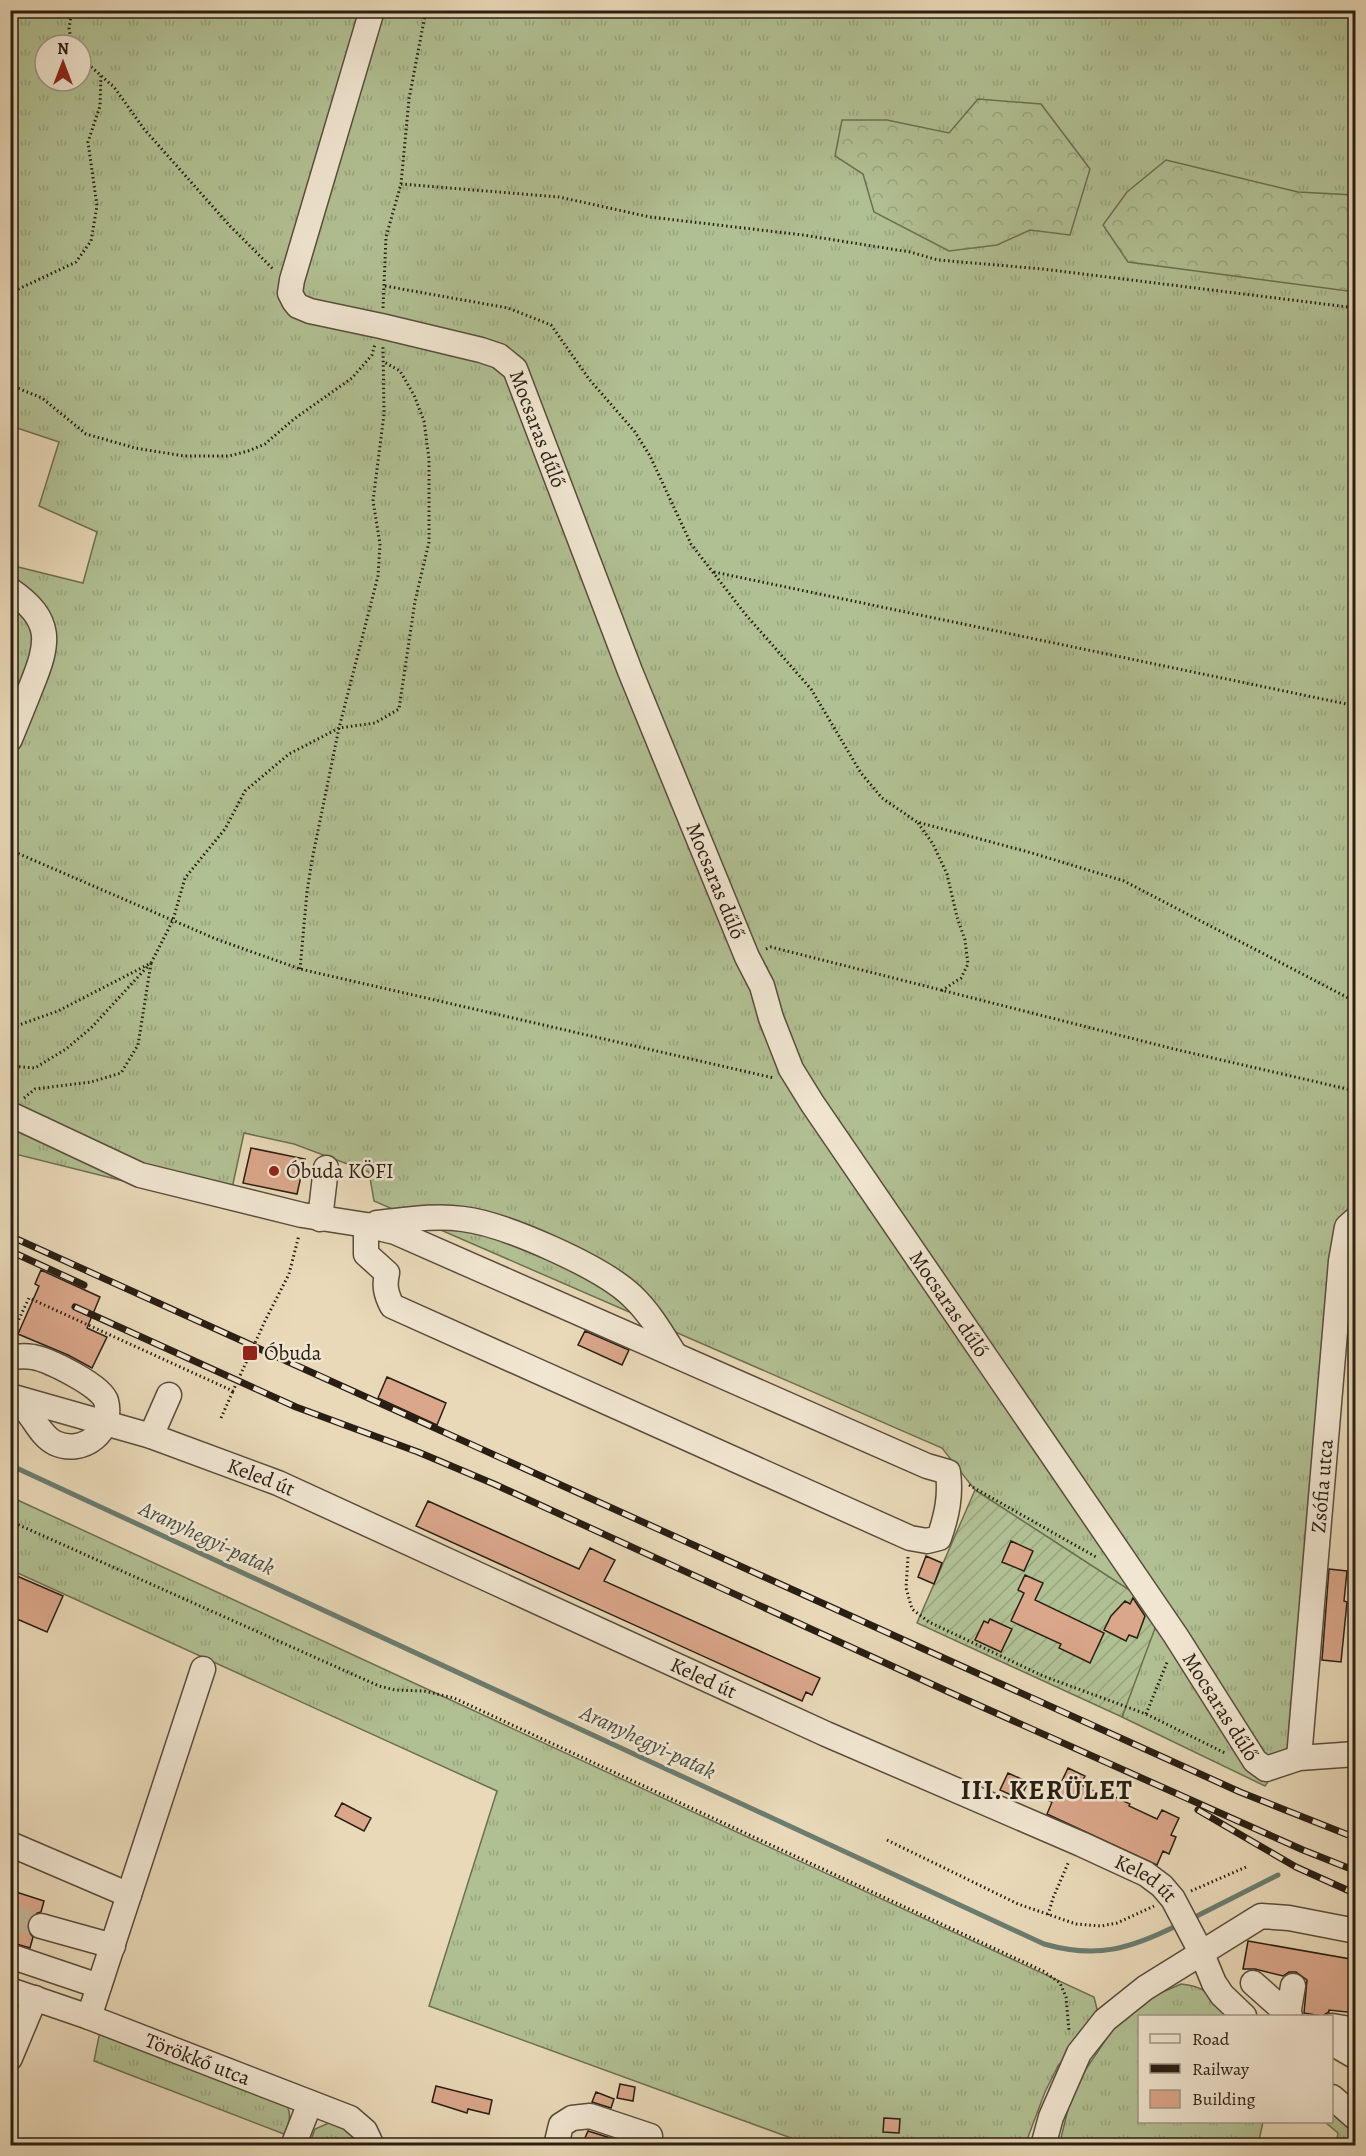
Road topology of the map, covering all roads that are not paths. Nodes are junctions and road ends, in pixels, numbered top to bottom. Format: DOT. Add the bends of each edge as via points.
graph roads {
  1 [pos="372,10"];
  2 [pos="10,590"];
  3 [pos="10,740"];
  4 [pos="15,1108"];
  5 [pos="326,1168"];
  6 [pos="311,1217"];
  7 [pos="1356,1219"];
  8 [pos="366,1225"];
  9 [pos="675,1355"];
  10 [pos="10,1358"];
  11 [pos="169,1395"];
  12 [pos="10,1397"];
  13 [pos="105,1422"];
  14 [pos="151,1436"];
  15 [pos="203,1669"];
  16 [pos="1356,1754"];
  17 [pos="1299,1758"];
  18 [pos="10,1844"];
  19 [pos="129,1895"];
  20 [pos="41,1926"];
  21 [pos="1356,1931"];
  22 [pos="1197,1946"];
  23 [pos="112,1947"];
  24 [pos="10,1956"];
  25 [pos="1253,1983"];
  26 [pos="99,1986"];
  27 [pos="1293,1986"];
  28 [pos="10,1990"];
  29 [pos="34,1998"];
  30 [pos="1243,2015"];
  31 [pos="1289,2015"];
  32 [pos="89,2017"];
  33 [pos="1333,2026"];
  34 [pos="1356,2030"];
  35 [pos="1333,2044"];
  36 [pos="1356,2057"];
  37 [pos="10,2058"];
  38 [pos="1333,2098"];
  39 [pos="310,2103"];
  40 [pos="1356,2118"];
  41 [pos="650,2136"];
  42 [pos="293,2145"];
  43 [pos="372,2145"];
  44 [pos="556,2145"];
  45 [pos="1043,2145"];
  1 -- 17 [label="street, Mocsaras dűlő" via="290,293 298,306 310,311 499,356 515,369 630,671 762,986 791,1069 1261,1766 1266,1769"];
  2 -- 3 [label="street" via="40,620 45,645"];
  4 -- 6 [label="street" via="140,1175"];
  5 -- 6 [label="street"];
  6 -- 8 [label="street"];
  7 -- 17 [label="street, Zsófia utca" via="1347,1227 1341,1261"];
  8 -- 9 [label="street" via="407,1237"];
  8 -- 9 [label="street" via="439,1217 464,1219 513,1234 614,1281 646,1310"];
  8 -- 9 [label="street" via="366,1254 387,1273 385,1282 392,1306 910,1538 939,1538 949,1503 948,1472"];
  10 -- 13 [label="street" via="35,1358 96,1387 107,1403"];
  11 -- 14 [label="street"];
  12 -- 13 [label="street, Keled út"];
  12 -- 13 [label="street" via="46,1437 65,1446 94,1439"];
  13 -- 14 [label="street, Keled út"];
  14 -- 22 [label="street, Keled út" via="278,1483 826,1734 1146,1874 1162,1886 1167,1902"];
  15 -- 19 [label="street"];
  16 -- 17 [label="street"];
  18 -- 19 [label="street"];
  19 -- 23 [label="street"];
  20 -- 23 [label="street"];
  21 -- 22 [label="street" via="1262,1916"];
  22 -- 30 [label="street, Keled út" via="1214,1983"];
  22 -- 45 [label="street" via="1096,2030 1068,2074"];
  23 -- 26 [label="street"];
  24 -- 26 [label="street"];
  25 -- 31 [label="street"];
  26 -- 32 [label="street"];
  27 -- 31 [label="street"];
  28 -- 29 [label="street, Törökkő utca"];
  29 -- 32 [label="street, Törökkő utca"];
  29 -- 37 [label="street"];
  32 -- 39 [label="street, Törökkő utca"];
  33 -- 34 [label="street"];
  35 -- 36 [label="street"];
  38 -- 40 [label="street"];
  39 -- 42 [label="street"];
  39 -- 43 [label="street, Törökkő utca" via="350,2118 365,2131"];
  41 -- 44 [label="street" via="590,2116 572,2118 561,2125"];
}
